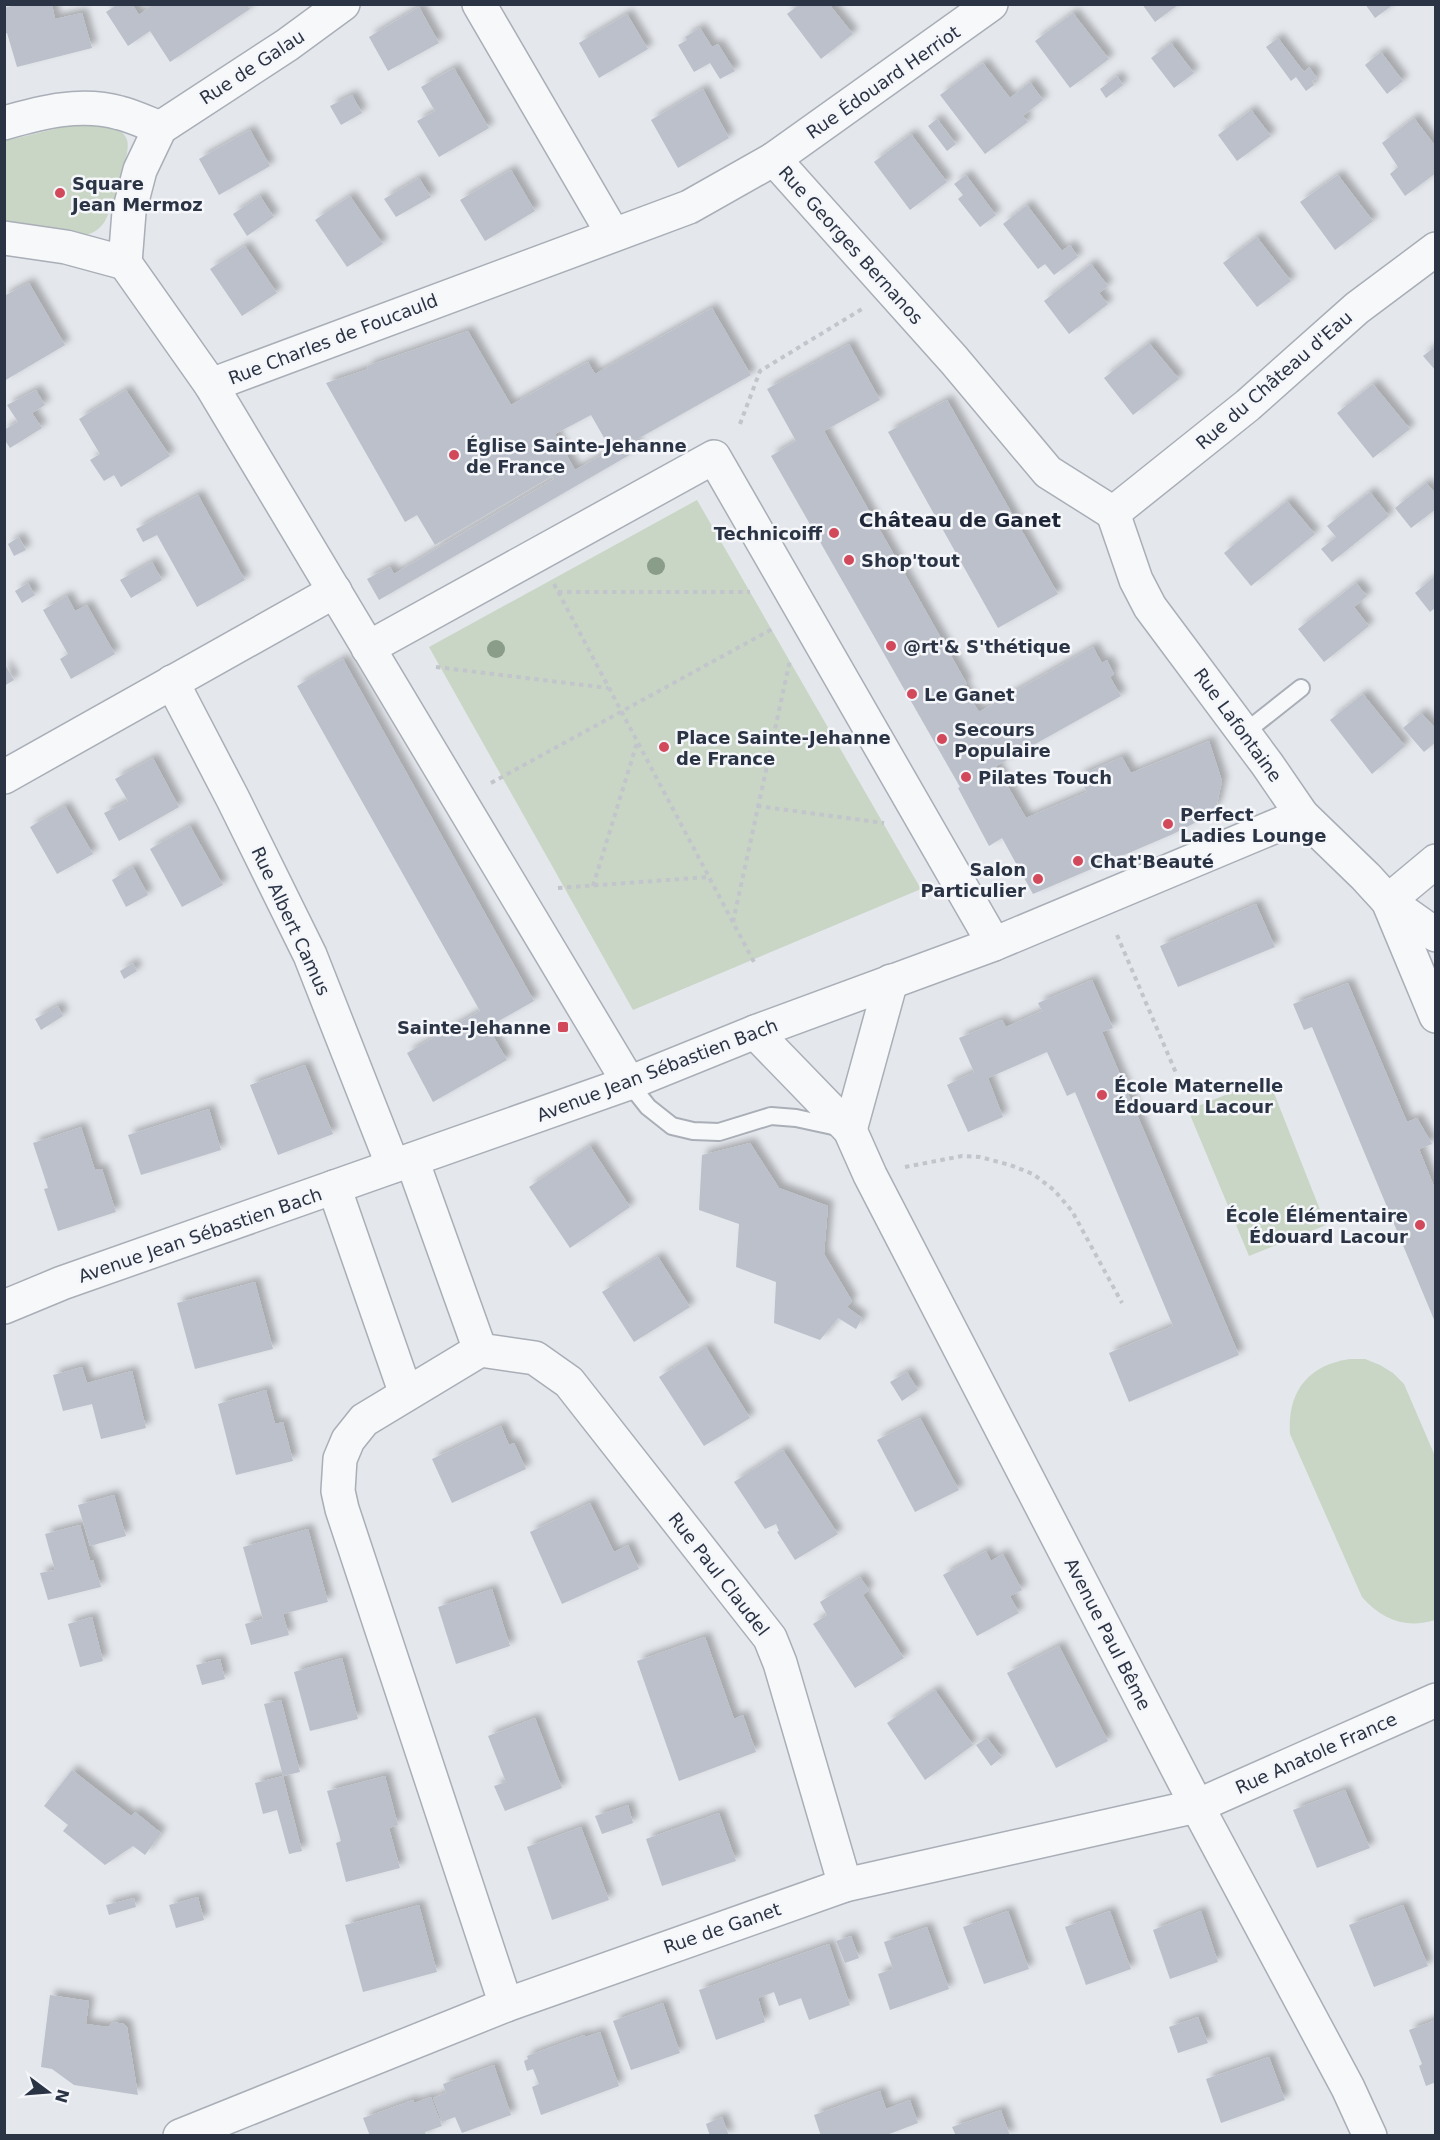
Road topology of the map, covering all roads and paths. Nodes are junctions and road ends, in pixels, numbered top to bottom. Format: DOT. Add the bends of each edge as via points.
graph roads {
  1 [pos="343,4"];
  2 [pos="479,4"];
  3 [pos="991,4"];
  4 [pos="4,123"];
  5 [pos="160,128"];
  6 [pos="774,159"];
  7 [pos="613,234"];
  8 [pos="4,238"];
  9 [pos="1436,249"];
  10 [pos="125,262"];
  11 [pos="892,291"];
  12 [pos="211,385"];
  13 [pos="740,424"];
  14 [pos="1113,513"];
  15 [pos="538,555"];
  16 [pos="335,591"];
  17 [pos="558,592"];
  18 [pos="756,592"];
  19 [pos="803,611"];
  20 [pos="368,648"];
  21 [pos="791,653"];
  22 [pos="436,667"];
  23 [pos="172,682"];
  24 [pos="609,688"];
  25 [pos="1301,688"];
  26 [pos="621,711"];
  27 [pos="1244,733"];
  28 [pos="637,742"];
  29 [pos="4,777"];
  30 [pos="459,801"];
  31 [pos="757,806"];
  32 [pos="1302,815"];
  33 [pos="888,823"];
  34 [pos="1436,861"];
  35 [pos="709,877"];
  36 [pos="593,886"];
  37 [pos="558,888"];
  38 [pos="1388,901"];
  39 [pos="733,922"];
  40 [pos="1117,935"];
  41 [pos="1436,935"];
  42 [pos="994,944"];
  43 [pos="756,964"];
  44 [pos="891,981"];
  45 [pos="1436,1016"];
  46 [pos="755,1032"];
  47 [pos="1176,1073"];
  48 [pos="629,1083"];
  49 [pos="850,1130"];
  50 [pos="402,1163"];
  51 [pos="870,1175"];
  52 [pos="334,1187"];
  53 [pos="1122,1303"];
  54 [pos="4,1307"];
  55 [pos="480,1350"];
  56 [pos="406,1394"];
  57 [pos="1436,1700"];
  58 [pos="1197,1806"];
  59 [pos="845,1885"];
  60 [pos="506,2005"];
  61 [pos="180,2136"];
  62 [pos="1370,2136"];
  1 -- 5 [label="street, Rue de Galau"];
  2 -- 7 [label="street"];
  3 -- 6 [label="street, Rue Édouard Herriot"];
  4 -- 5 [label="street" via="51,110 84,108 119,113"];
  5 -- 10 [label="street" via="140,170 129,212"];
  6 -- 7 [label="street, Rue Georges Bernanos" via="689,207"];
  6 -- 11 [label="street, Rue Georges Bernanos"];
  7 -- 12 [label="street, Rue Charles de Foucauld"];
  8 -- 10 [label="street" via="66,247"];
  9 -- 14 [label="street, Rue du Château d'Eau" via="1357,308 1248,405"];
  10 -- 12 [label="street"];
  11 -- 13 [label="path" via="760,371"];
  11 -- 14 [label="street, Rue Georges Bernanos" via="1048,472"];
  12 -- 16 [label="street, Rue Charles de Foucauld"];
  14 -- 27 [label="street, Rue Lafontaine" via="1136,580 1150,607"];
  15 -- 17 [label="path"];
  15 -- 19 [label="street" via="714,457"];
  15 -- 20 [label="street"];
  16 -- 20 [label="street, Rue Charles de Foucauld"];
  16 -- 23 [label="street"];
  17 -- 18 [label="path"];
  17 -- 24 [label="path"];
  19 -- 26 [label="path"];
  19 -- 42 [label="street"];
  20 -- 30 [label="street"];
  21 -- 31 [label="path"];
  22 -- 24 [label="path"];
  23 -- 29 [label="street"];
  23 -- 50 [label="street, Rue Albert Camus" via="310,956"];
  24 -- 26 [label="path"];
  25 -- 27 [label="lane"];
  26 -- 28 [label="path"];
  26 -- 30 [label="path"];
  27 -- 32 [label="street, Rue Lafontaine"];
  28 -- 35 [label="path"];
  28 -- 36 [label="path"];
  30 -- 48 [label="street"];
  31 -- 33 [label="path"];
  31 -- 39 [label="path"];
  32 -- 38 [label="street, Rue Lafontaine"];
  32 -- 42 [label="street, Avenue Jean Sébastien Bach"];
  34 -- 38 [label="street"];
  35 -- 36 [label="path"];
  35 -- 39 [label="path"];
  36 -- 37 [label="path"];
  38 -- 41 [label="street"];
  38 -- 45 [label="street, Rue Lafontaine"];
  39 -- 43 [label="path"];
  40 -- 47 [label="path"];
  42 -- 44 [label="street, Avenue Jean Sébastien Bach"];
  44 -- 46 [label="street, Avenue Jean Sébastien Bach"];
  44 -- 49 [label="street"];
  46 -- 48 [label="street, Avenue Jean Sébastien Bach"];
  46 -- 49 [label="street, Avenue Paul Bême"];
  48 -- 49 [label="lane" via="648,1107 672,1126 693,1131 719,1132 771,1116"];
  48 -- 50 [label="street, Avenue Jean Sébastien Bach"];
  49 -- 51 [label="street, Avenue Paul Bême"];
  50 -- 52 [label="street, Avenue Jean Sébastien Bach"];
  50 -- 55 [label="street"];
  51 -- 53 [label="path" via="962,1156 980,1157 1033,1174 1072,1211"];
  51 -- 58 [label="street, Avenue Paul Bême"];
  52 -- 54 [label="street, Avenue Jean Sébastien Bach"];
  52 -- 56 [label="street"];
  55 -- 56 [label="street"];
  55 -- 59 [label="street, Rue Paul Claudel" via="535,1358 569,1382 770,1638"];
  56 -- 60 [label="street" via="364,1420 348,1440 340,1459 338,1491"];
  57 -- 58 [label="street, Rue Anatole France"];
  58 -- 59 [label="street, Rue de Ganet"];
  58 -- 62 [label="street, Avenue Paul Bême" via="1343,2077"];
  59 -- 60 [label="street, Rue de Ganet"];
  60 -- 61 [label="street, Rue de Ganet"];
}
